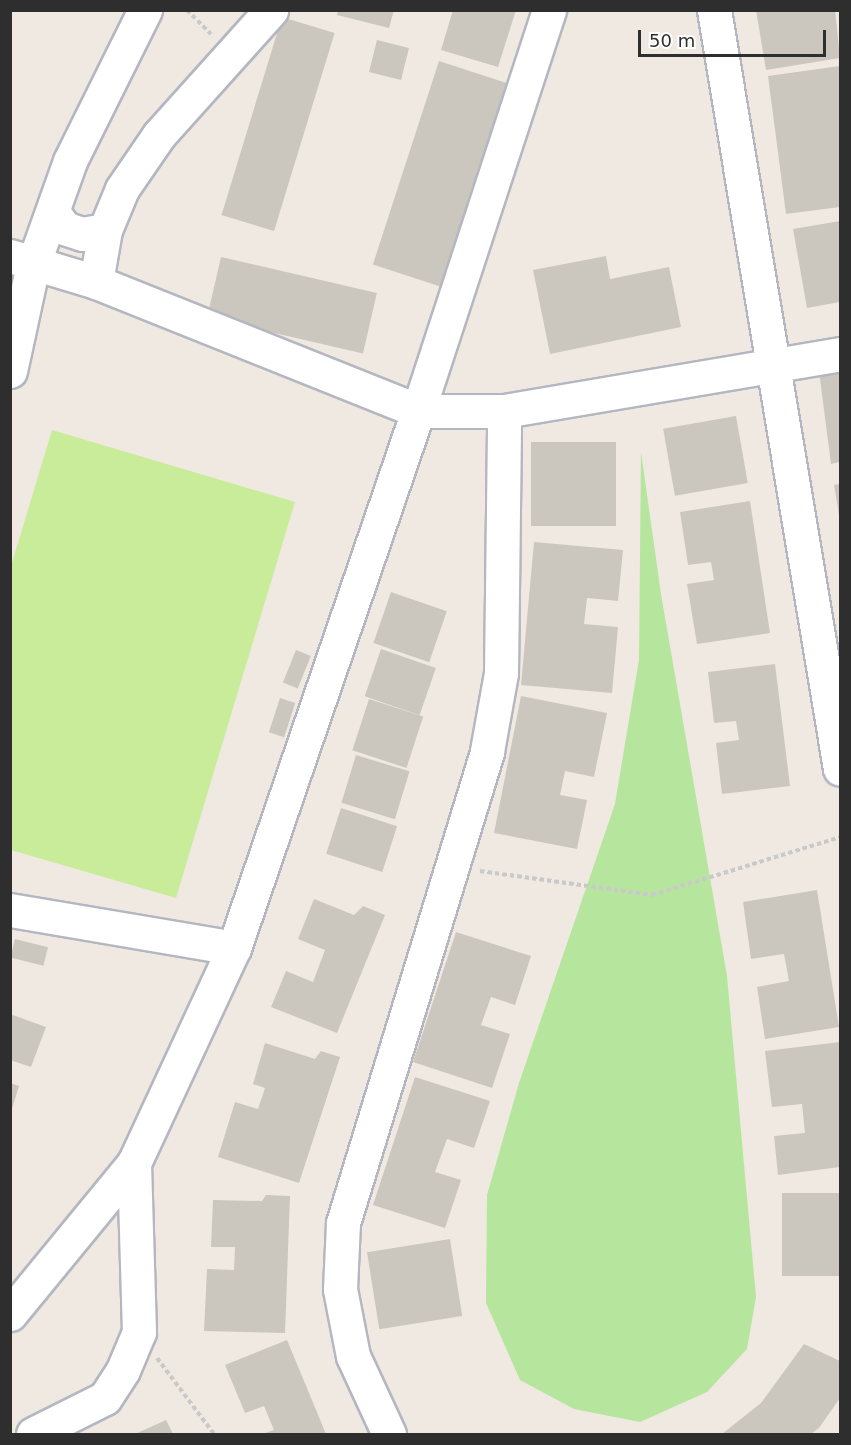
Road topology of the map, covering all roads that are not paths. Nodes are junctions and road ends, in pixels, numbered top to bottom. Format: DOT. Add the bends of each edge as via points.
graph roads {
  1 [pos="145,10"];
  2 [pos="271,10"];
  3 [pos="549,10"];
  4 [pos="714,10"];
  5 [pos="53,212"];
  6 [pos="105,230"];
  7 [pos="22,260"];
  8 [pos="96,282"];
  9 [pos="840,354"];
  10 [pos="774,367"];
  11 [pos="10,371"];
  12 [pos="418,411"];
  13 [pos="504,411"];
  14 [pos="840,769"];
  15 [pos="10,910"];
  16 [pos="234,948"];
  17 [pos="134,1163"];
  18 [pos="10,1314"];
  19 [pos="33,1434"];
  20 [pos="389,1434"];
  1 -- 5 [label="street" via="70,161"];
  2 -- 6 [label="street" via="159,135 122,189"];
  3 -- 12 [label="street"];
  4 -- 10 [label="street"];
  5 -- 6 [label="street" via="64,228 82,234"];
  5 -- 7 [label="street"];
  6 -- 8 [label="street"];
  7 -- 8 [label="street"];
  7 -- 11 [label="street"];
  8 -- 12 [label="street"];
  9 -- 10 [label="street"];
  10 -- 13 [label="street"];
  10 -- 14 [label="street"];
  12 -- 13 [label="street"];
  12 -- 16 [label="street"];
  13 -- 20 [label="street" via="501,673 487,751 343,1223 340,1289 353,1356"];
  15 -- 16 [label="street"];
  16 -- 17 [label="street"];
  17 -- 18 [label="street"];
  17 -- 19 [label="street" via="139,1332 123,1370 105,1398"];
}
